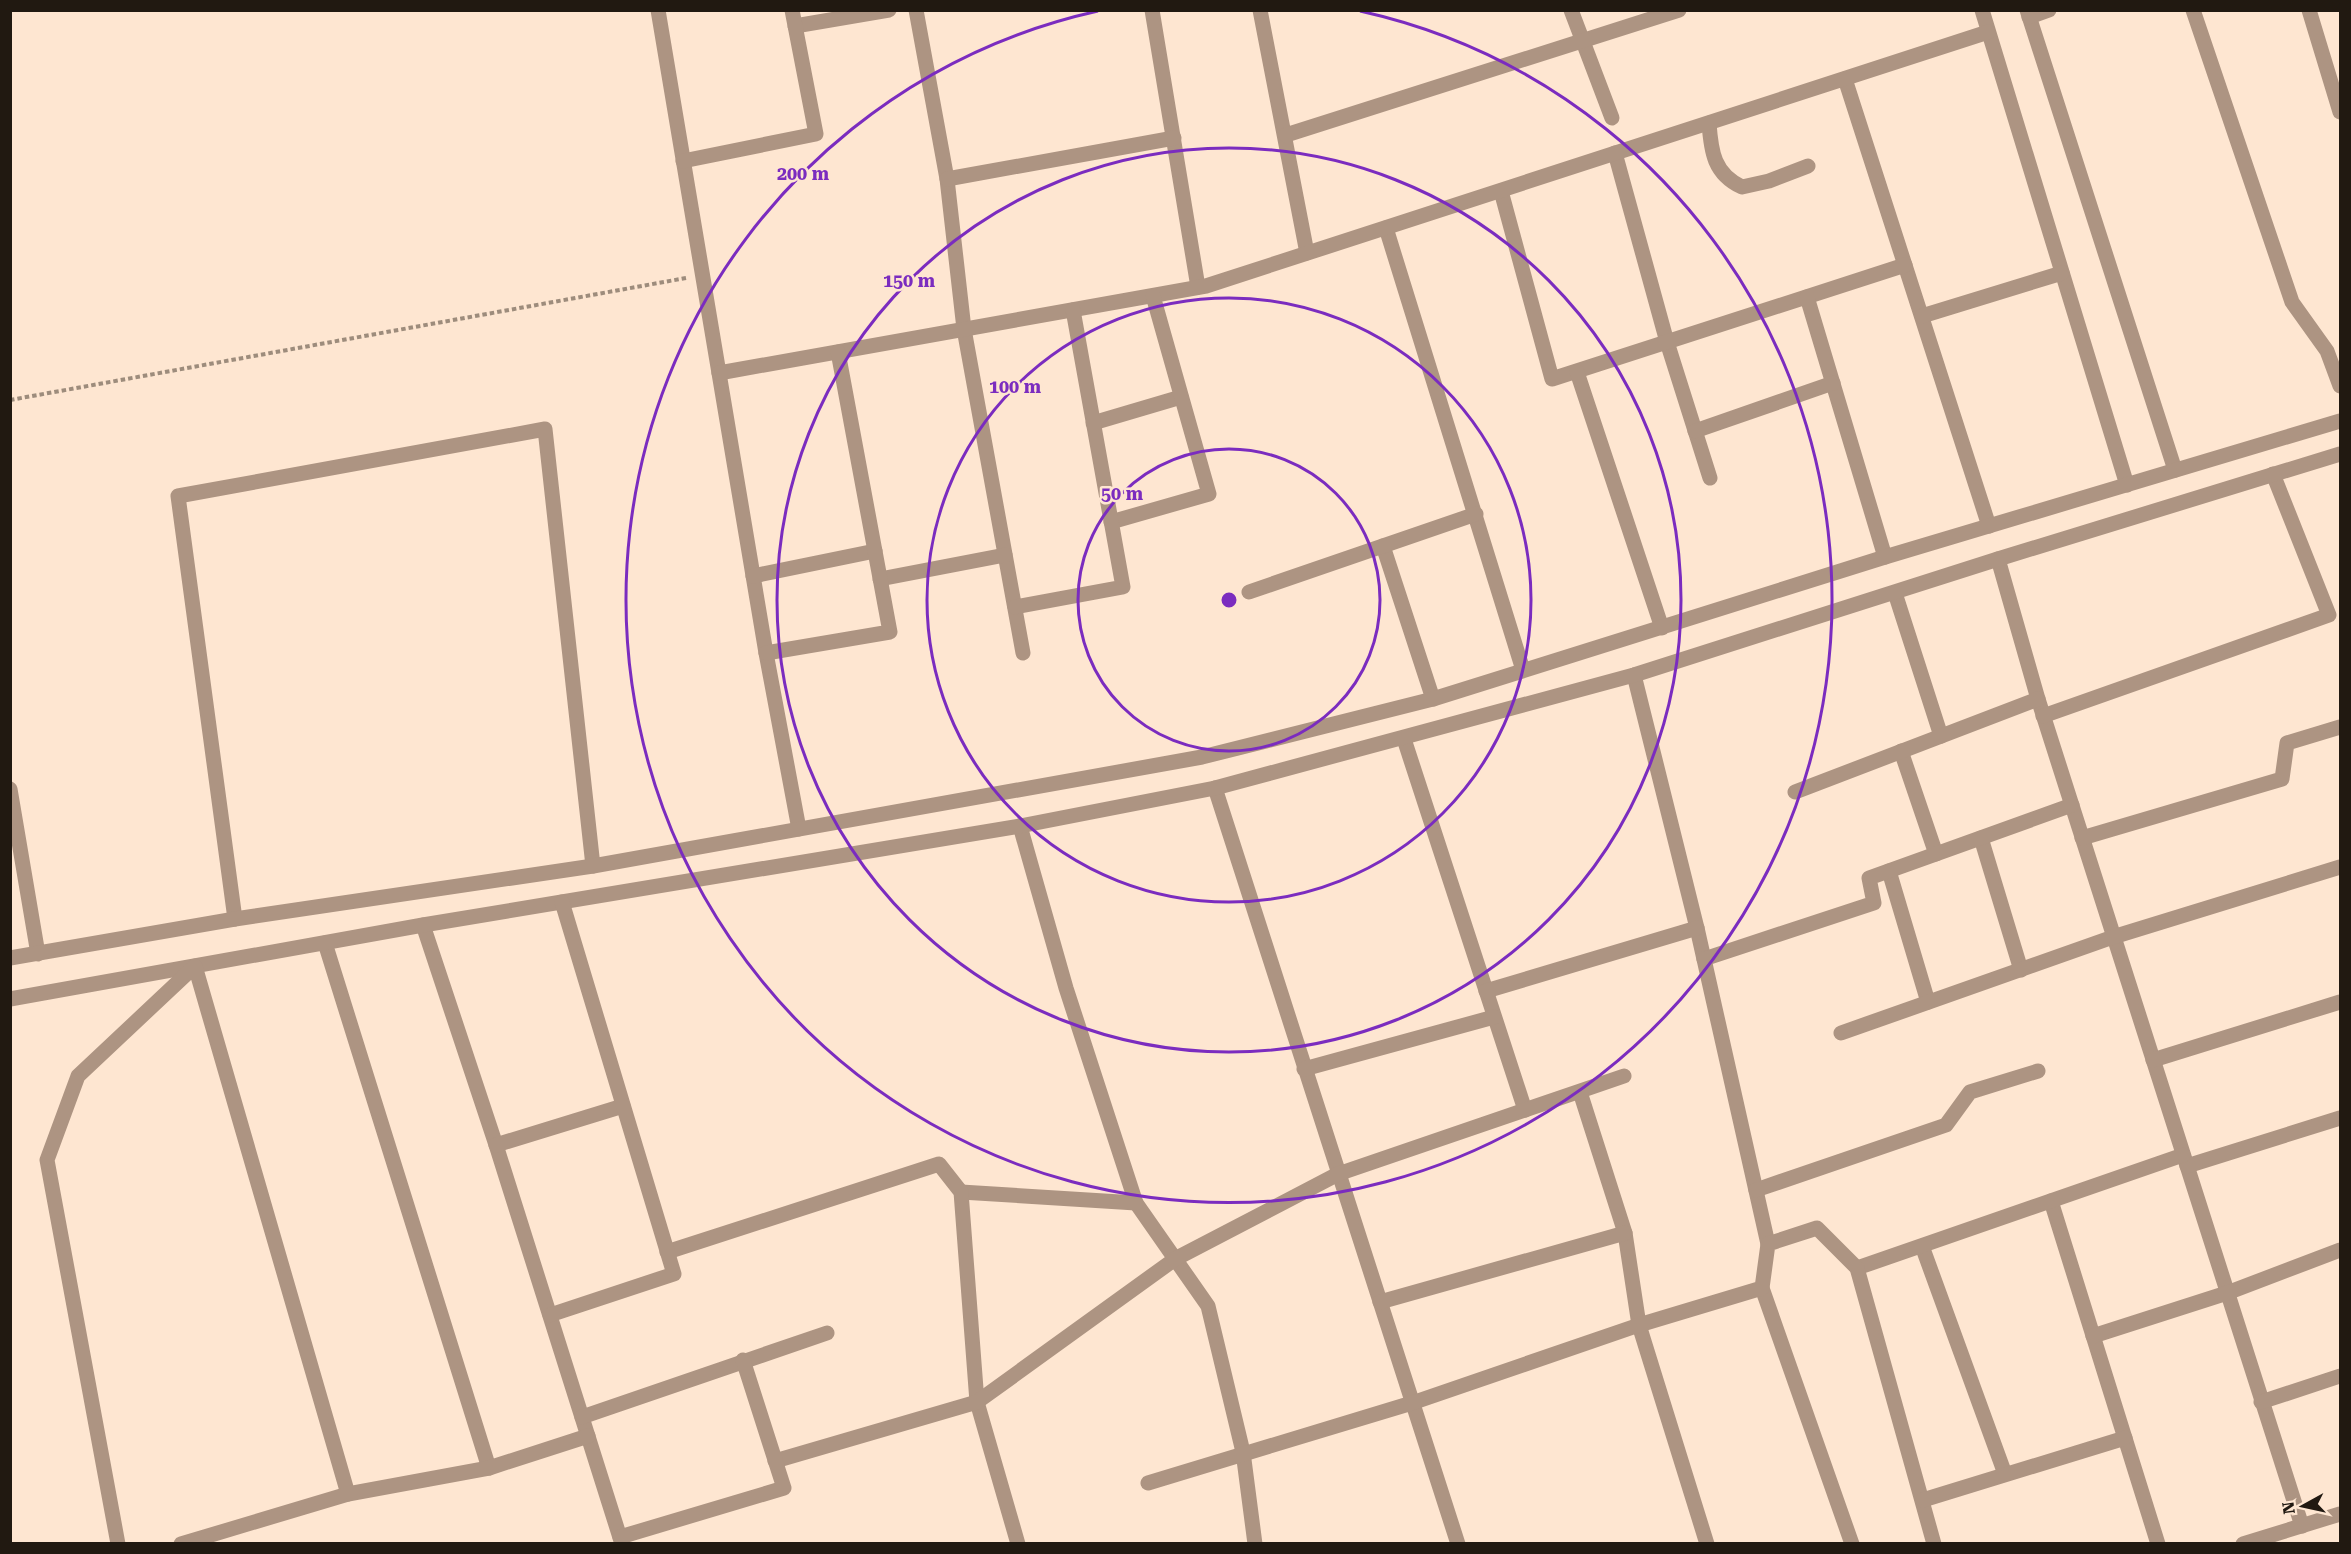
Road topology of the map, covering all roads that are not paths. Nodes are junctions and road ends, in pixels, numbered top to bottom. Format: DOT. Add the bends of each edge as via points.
graph roads {
  1 [pos="658,10"];
  2 [pos="792,10"];
  3 [pos="888,10"];
  4 [pos="916,10"];
  5 [pos="1152,10"];
  6 [pos="1260,10"];
  7 [pos="1571,10"];
  8 [pos="1679,10"];
  9 [pos="1982,10"];
  10 [pos="2049,10"];
  11 [pos="2193,10"];
  12 [pos="2309,10"];
  13 [pos="2028,14"];
  14 [pos="795,26"];
  15 [pos="1988,32"];
  16 [pos="1582,41"];
  17 [pos="1845,79"];
  18 [pos="2340,112"];
  19 [pos="1612,117"];
  20 [pos="1709,123"];
  21 [pos="1286,135"];
  22 [pos="1174,138"];
  23 [pos="1615,153"];
  24 [pos="683,160"];
  25 [pos="1808,166"];
  26 [pos="947,179"];
  27 [pos="1501,190"];
  28 [pos="1386,228"];
  29 [pos="1307,253"];
  30 [pos="1905,265"];
  31 [pos="2062,273"];
  32 [pos="1198,287"];
  33 [pos="1152,296"];
  34 [pos="1807,297"];
  35 [pos="1074,310"];
  36 [pos="1922,316"];
  37 [pos="964,329"];
  38 [pos="1666,342"];
  39 [pos="838,352"];
  40 [pos="1576,372"];
  41 [pos="719,373"];
  42 [pos="1833,382"];
  43 [pos="2340,386"];
  44 [pos="1181,397"];
  45 [pos="2340,421"];
  46 [pos="1093,423"];
  47 [pos="1695,431"];
  48 [pos="2340,454"];
  49 [pos="2175,470"];
  50 [pos="2273,474"];
  51 [pos="1710,478"];
  52 [pos="2127,485"];
  53 [pos="1476,514"];
  54 [pos="1111,522"];
  55 [pos="1989,526"];
  56 [pos="1383,546"];
  57 [pos="875,551"];
  58 [pos="1005,555"];
  59 [pos="1885,557"];
  60 [pos="1998,559"];
  61 [pos="753,576"];
  62 [pos="880,579"];
  63 [pos="1249,592"];
  64 [pos="1895,593"];
  65 [pos="1015,607"];
  66 [pos="1662,628"];
  67 [pos="766,653"];
  68 [pos="1023,653"];
  69 [pos="1523,670"];
  70 [pos="1634,675"];
  71 [pos="1433,699"];
  72 [pos="2038,699"];
  73 [pos="2043,716"];
  74 [pos="2340,727"];
  75 [pos="1941,736"];
  76 [pos="1404,739"];
  77 [pos="1901,751"];
  78 [pos="1215,788"];
  79 [pos="10,789"];
  80 [pos="1795,792"];
  81 [pos="2072,805"];
  82 [pos="1020,826"];
  83 [pos="799,829"];
  84 [pos="1981,838"];
  85 [pos="2082,838"];
  86 [pos="1936,854"];
  87 [pos="593,866"];
  88 [pos="2340,867"];
  89 [pos="1889,871"];
  90 [pos="562,902"];
  91 [pos="235,919"];
  92 [pos="423,925"];
  93 [pos="1697,928"];
  94 [pos="2114,937"];
  95 [pos="325,943"];
  96 [pos="38,954"];
  97 [pos="10,958"];
  98 [pos="1704,959"];
  99 [pos="195,966"];
  100 [pos="2021,969"];
  101 [pos="1486,991"];
  102 [pos="10,999"];
  103 [pos="1928,1002"];
  104 [pos="2340,1002"];
  105 [pos="1494,1017"];
  106 [pos="1841,1033"];
  107 [pos="2153,1060"];
  108 [pos="1304,1069"];
  109 [pos="2038,1071"];
  110 [pos="1624,1076"];
  111 [pos="1580,1092"];
  112 [pos="623,1106"];
  113 [pos="1525,1110"];
  114 [pos="2340,1118"];
  115 [pos="496,1145"];
  116 [pos="2185,1161"];
  117 [pos="1338,1174"];
  118 [pos="1756,1190"];
  119 [pos="961,1192"];
  120 [pos="2051,1201"];
  121 [pos="1136,1203"];
  122 [pos="1625,1233"];
  123 [pos="1768,1244"];
  124 [pos="1922,1246"];
  125 [pos="2340,1250"];
  126 [pos="667,1251"];
  127 [pos="1175,1259"];
  128 [pos="1857,1268"];
  129 [pos="1762,1288"];
  130 [pos="2227,1293"];
  131 [pos="1380,1302"];
  132 [pos="550,1315"];
  133 [pos="1639,1325"];
  134 [pos="826,1333"];
  135 [pos="2093,1336"];
  136 [pos="743,1360"];
  137 [pos="2340,1376"];
  138 [pos="2261,1401"];
  139 [pos="977,1402"];
  140 [pos="1412,1403"];
  141 [pos="582,1417"];
  142 [pos="588,1436"];
  143 [pos="2125,1438"];
  144 [pos="1243,1452"];
  145 [pos="775,1461"];
  146 [pos="489,1468"];
  147 [pos="2006,1474"];
  148 [pos="1148,1483"];
  149 [pos="348,1494"];
  150 [pos="1923,1500"];
  151 [pos="2340,1515"];
  152 [pos="2302,1526"];
  153 [pos="621,1540"];
  154 [pos="118,1544"];
  155 [pos="181,1544"];
  156 [pos="1018,1544"];
  157 [pos="1255,1544"];
  158 [pos="1458,1544"];
  159 [pos="1707,1544"];
  160 [pos="1852,1544"];
  161 [pos="1934,1544"];
  162 [pos="2158,1544"];
  163 [pos="2243,1544"];
  1 -- 24 [label="street"];
  2 -- 14 [label="street"];
  3 -- 14 [label="street"];
  4 -- 26 [label="street"];
  5 -- 22 [label="street"];
  6 -- 21 [label="street"];
  7 -- 16 [label="street"];
  8 -- 16 [label="street"];
  9 -- 15 [label="street"];
  10 -- 13 [label="street"];
  11 -- 43 [label="street" via="2292,302 2327,351"];
  12 -- 18 [label="street"];
  13 -- 49 [label="street"];
  14 -- 24 [label="street" via="816,134"];
  15 -- 17 [label="street"];
  15 -- 31 [label="street"];
  16 -- 19 [label="street"];
  16 -- 21 [label="street"];
  17 -- 20 [label="street"];
  17 -- 30 [label="street"];
  20 -- 23 [label="street"];
  20 -- 25 [label="street" via="1717,169 1742,187"];
  21 -- 29 [label="street"];
  22 -- 26 [label="street"];
  22 -- 32 [label="street"];
  23 -- 27 [label="street"];
  23 -- 38 [label="street"];
  24 -- 41 [label="street"];
  26 -- 37 [label="street"];
  27 -- 28 [label="street"];
  27 -- 40 [label="street" via="1552,379"];
  28 -- 29 [label="street"];
  28 -- 53 [label="street"];
  29 -- 32 [label="street"];
  30 -- 34 [label="street"];
  30 -- 36 [label="street"];
  31 -- 36 [label="street"];
  31 -- 52 [label="street"];
  32 -- 33 [label="street"];
  33 -- 35 [label="street"];
  33 -- 44 [label="street"];
  34 -- 38 [label="street"];
  34 -- 42 [label="street"];
  35 -- 37 [label="street"];
  35 -- 46 [label="street"];
  36 -- 55 [label="street"];
  37 -- 39 [label="street"];
  37 -- 58 [label="street"];
  38 -- 40 [label="street"];
  38 -- 47 [label="street"];
  39 -- 41 [label="street"];
  39 -- 57 [label="street"];
  40 -- 66 [label="street"];
  41 -- 61 [label="street"];
  42 -- 47 [label="street"];
  42 -- 59 [label="street"];
  44 -- 46 [label="street"];
  44 -- 54 [label="street" via="1209,494"];
  45 -- 49 [label="street"];
  46 -- 54 [label="street"];
  47 -- 51 [label="street"];
  48 -- 50 [label="street"];
  49 -- 52 [label="street"];
  50 -- 60 [label="street"];
  50 -- 73 [label="street" via="2329,615"];
  52 -- 55 [label="street"];
  53 -- 56 [label="street"];
  53 -- 69 [label="street"];
  54 -- 65 [label="street" via="1123,587"];
  55 -- 59 [label="street"];
  56 -- 63 [label="street"];
  56 -- 71 [label="street"];
  57 -- 61 [label="street"];
  57 -- 62 [label="street"];
  58 -- 62 [label="street"];
  58 -- 65 [label="street"];
  59 -- 66 [label="street"];
  60 -- 64 [label="street"];
  60 -- 72 [label="street"];
  61 -- 67 [label="street"];
  62 -- 67 [label="street" via="890,632"];
  64 -- 70 [label="street"];
  64 -- 75 [label="street"];
  65 -- 68 [label="street"];
  66 -- 69 [label="street"];
  67 -- 83 [label="street"];
  69 -- 71 [label="street"];
  70 -- 76 [label="street"];
  70 -- 93 [label="street"];
  71 -- 83 [label="street" via="1202,757"];
  72 -- 73 [label="street"];
  72 -- 75 [label="street"];
  73 -- 81 [label="street"];
  74 -- 85 [label="street" via="2287,743 2282,779"];
  75 -- 77 [label="street"];
  76 -- 78 [label="street"];
  76 -- 101 [label="street"];
  77 -- 80 [label="street"];
  77 -- 86 [label="street"];
  78 -- 82 [label="street"];
  78 -- 108 [label="street"];
  79 -- 96 [label="street"];
  81 -- 84 [label="street"];
  81 -- 85 [label="street"];
  82 -- 90 [label="street"];
  82 -- 121 [label="street" via="1066,988"];
  83 -- 87 [label="street"];
  84 -- 86 [label="street"];
  84 -- 100 [label="street"];
  85 -- 94 [label="street"];
  86 -- 89 [label="street"];
  87 -- 91 [label="street"];
  87 -- 91 [label="street" via="545,429 178,496"];
  88 -- 94 [label="street"];
  89 -- 98 [label="street" via="1869,878 1874,903"];
  89 -- 103 [label="street"];
  90 -- 92 [label="street"];
  90 -- 112 [label="street"];
  91 -- 96 [label="street"];
  92 -- 95 [label="street"];
  92 -- 115 [label="street"];
  93 -- 98 [label="street"];
  93 -- 101 [label="street"];
  94 -- 100 [label="street"];
  94 -- 107 [label="street"];
  95 -- 99 [label="street"];
  95 -- 146 [label="street"];
  96 -- 97 [label="street"];
  98 -- 118 [label="street"];
  99 -- 102 [label="street"];
  99 -- 149 [label="street"];
  99 -- 154 [label="street" via="78,1076 47,1160"];
  100 -- 103 [label="street"];
  101 -- 105 [label="street"];
  103 -- 106 [label="street"];
  104 -- 107 [label="street"];
  105 -- 108 [label="street"];
  105 -- 113 [label="street"];
  107 -- 116 [label="street"];
  108 -- 117 [label="street"];
  109 -- 118 [label="street" via="1970,1092 1946,1125"];
  110 -- 111 [label="street"];
  111 -- 113 [label="street"];
  111 -- 122 [label="street"];
  112 -- 115 [label="street"];
  112 -- 126 [label="street"];
  113 -- 117 [label="street"];
  114 -- 116 [label="street"];
  115 -- 132 [label="street"];
  116 -- 120 [label="street"];
  116 -- 130 [label="street"];
  117 -- 127 [label="street"];
  117 -- 131 [label="street"];
  118 -- 123 [label="street"];
  119 -- 121 [label="street"];
  119 -- 126 [label="street" via="939,1164"];
  119 -- 139 [label="street"];
  120 -- 124 [label="street"];
  120 -- 135 [label="street"];
  121 -- 127 [label="street"];
  122 -- 131 [label="street"];
  122 -- 133 [label="street"];
  123 -- 128 [label="street" via="1817,1228"];
  123 -- 129 [label="street"];
  124 -- 128 [label="street"];
  124 -- 147 [label="street"];
  125 -- 130 [label="street"];
  126 -- 132 [label="street" via="674,1274"];
  127 -- 139 [label="street"];
  127 -- 144 [label="street" via="1208,1306"];
  128 -- 150 [label="street"];
  129 -- 133 [label="street"];
  129 -- 160 [label="street"];
  130 -- 135 [label="street"];
  130 -- 138 [label="street"];
  131 -- 140 [label="street"];
  132 -- 141 [label="street"];
  133 -- 140 [label="street"];
  133 -- 159 [label="street"];
  134 -- 136 [label="street"];
  135 -- 143 [label="street"];
  136 -- 141 [label="street"];
  136 -- 145 [label="street"];
  137 -- 138 [label="street"];
  138 -- 152 [label="street"];
  139 -- 145 [label="street"];
  139 -- 156 [label="street"];
  140 -- 144 [label="street"];
  140 -- 158 [label="street"];
  141 -- 142 [label="street"];
  142 -- 146 [label="street"];
  142 -- 153 [label="street"];
  143 -- 147 [label="street"];
  143 -- 162 [label="street"];
  144 -- 148 [label="street"];
  144 -- 157 [label="street"];
  145 -- 153 [label="street" via="784,1488"];
  146 -- 149 [label="street"];
  147 -- 150 [label="street"];
  149 -- 155 [label="street"];
  150 -- 161 [label="street"];
  151 -- 152 [label="street"];
  152 -- 163 [label="street"];
}
